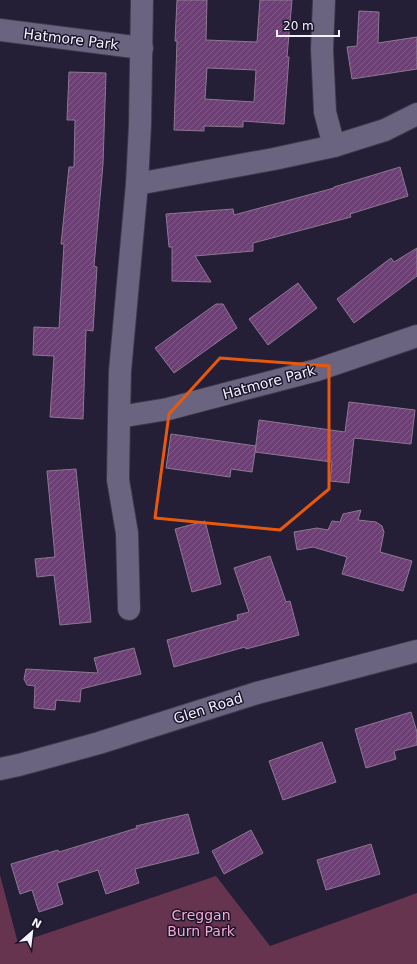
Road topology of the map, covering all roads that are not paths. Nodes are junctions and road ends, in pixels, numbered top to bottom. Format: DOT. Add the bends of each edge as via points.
graph roads {
  1 [pos="142,0"];
  2 [pos="324,0"];
  3 [pos="0,30"];
  4 [pos="142,48"];
  5 [pos="417,114"];
  6 [pos="334,146"];
  7 [pos="137,184"];
  8 [pos="417,336"];
  9 [pos="119,417"];
  10 [pos="129,609"];
  11 [pos="417,651"];
  12 [pos="0,769"];
  1 -- 4 [label="street"];
  2 -- 6 [label="street" via="322,49 325,112"];
  3 -- 4 [label="street, Hatmore Park"];
  4 -- 7 [label="street"];
  5 -- 6 [label="street" via="384,130"];
  6 -- 7 [label="street"];
  7 -- 9 [label="street" via="120,371"];
  8 -- 9 [label="street, Hatmore Park" via="317,370 168,410"];
  9 -- 10 [label="street" via="118,480 127,533"];
  11 -- 12 [label="street, Glen Road" via="257,693 99,743"];
}
